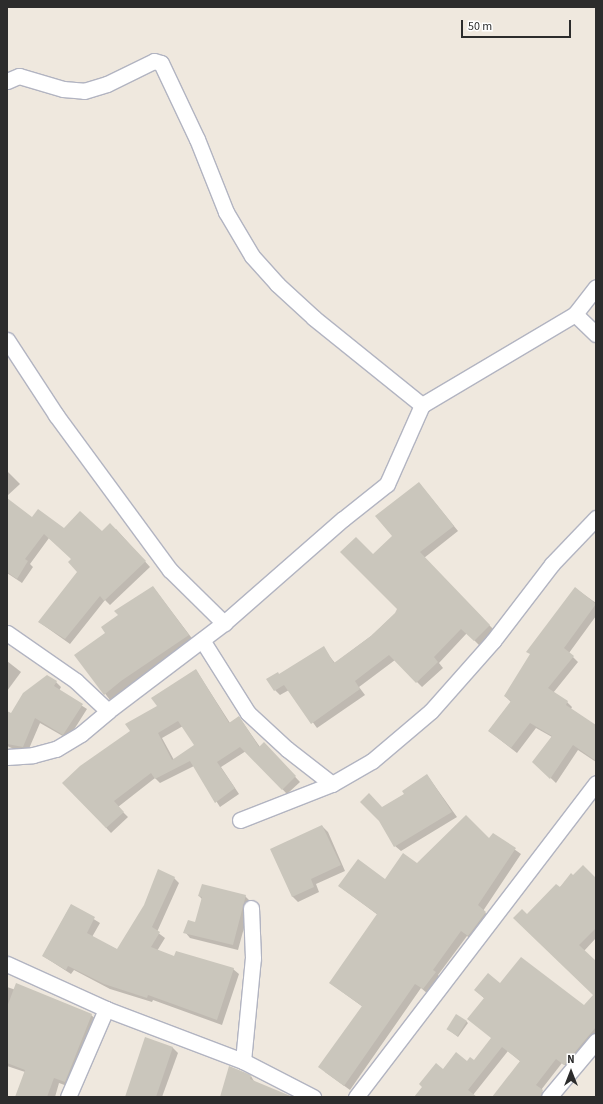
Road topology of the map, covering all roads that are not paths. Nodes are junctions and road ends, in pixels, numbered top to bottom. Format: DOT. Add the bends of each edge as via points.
graph roads {
  1 [pos="7,81"];
  2 [pos="596,287"];
  3 [pos="575,314"];
  4 [pos="596,334"];
  5 [pos="7,340"];
  6 [pos="422,405"];
  7 [pos="596,518"];
  8 [pos="224,623"];
  9 [pos="7,633"];
  10 [pos="202,640"];
  11 [pos="108,711"];
  12 [pos="7,756"];
  13 [pos="596,783"];
  14 [pos="332,784"];
  15 [pos="240,820"];
  16 [pos="251,908"];
  17 [pos="7,964"];
  18 [pos="106,1009"];
  19 [pos="596,1041"];
  20 [pos="243,1061"];
  21 [pos="68,1097"];
  22 [pos="313,1097"];
  23 [pos="356,1097"];
  24 [pos="549,1097"];
  1 -- 6 [label="street" via="19,76 63,89 84,91 107,84 154,61 161,62 197,139 226,212 252,256 277,284 314,318"];
  2 -- 3 [label="street"];
  3 -- 4 [label="street"];
  3 -- 6 [label="street"];
  5 -- 8 [label="street" via="56,415 170,570"];
  6 -- 8 [label="street" via="388,484 343,519"];
  7 -- 14 [label="street" via="552,564 493,641 431,711 372,761"];
  8 -- 10 [label="street"];
  9 -- 11 [label="street" via="76,681"];
  10 -- 11 [label="street"];
  10 -- 14 [label="street" via="248,713 287,749"];
  11 -- 12 [label="street" via="81,734 56,749 33,755"];
  13 -- 23 [label="street"];
  14 -- 15 [label="street"];
  16 -- 20 [label="street" via="253,958"];
  17 -- 18 [label="street"];
  18 -- 20 [label="street"];
  18 -- 21 [label="street"];
  19 -- 24 [label="street"];
  20 -- 22 [label="street"];
}
